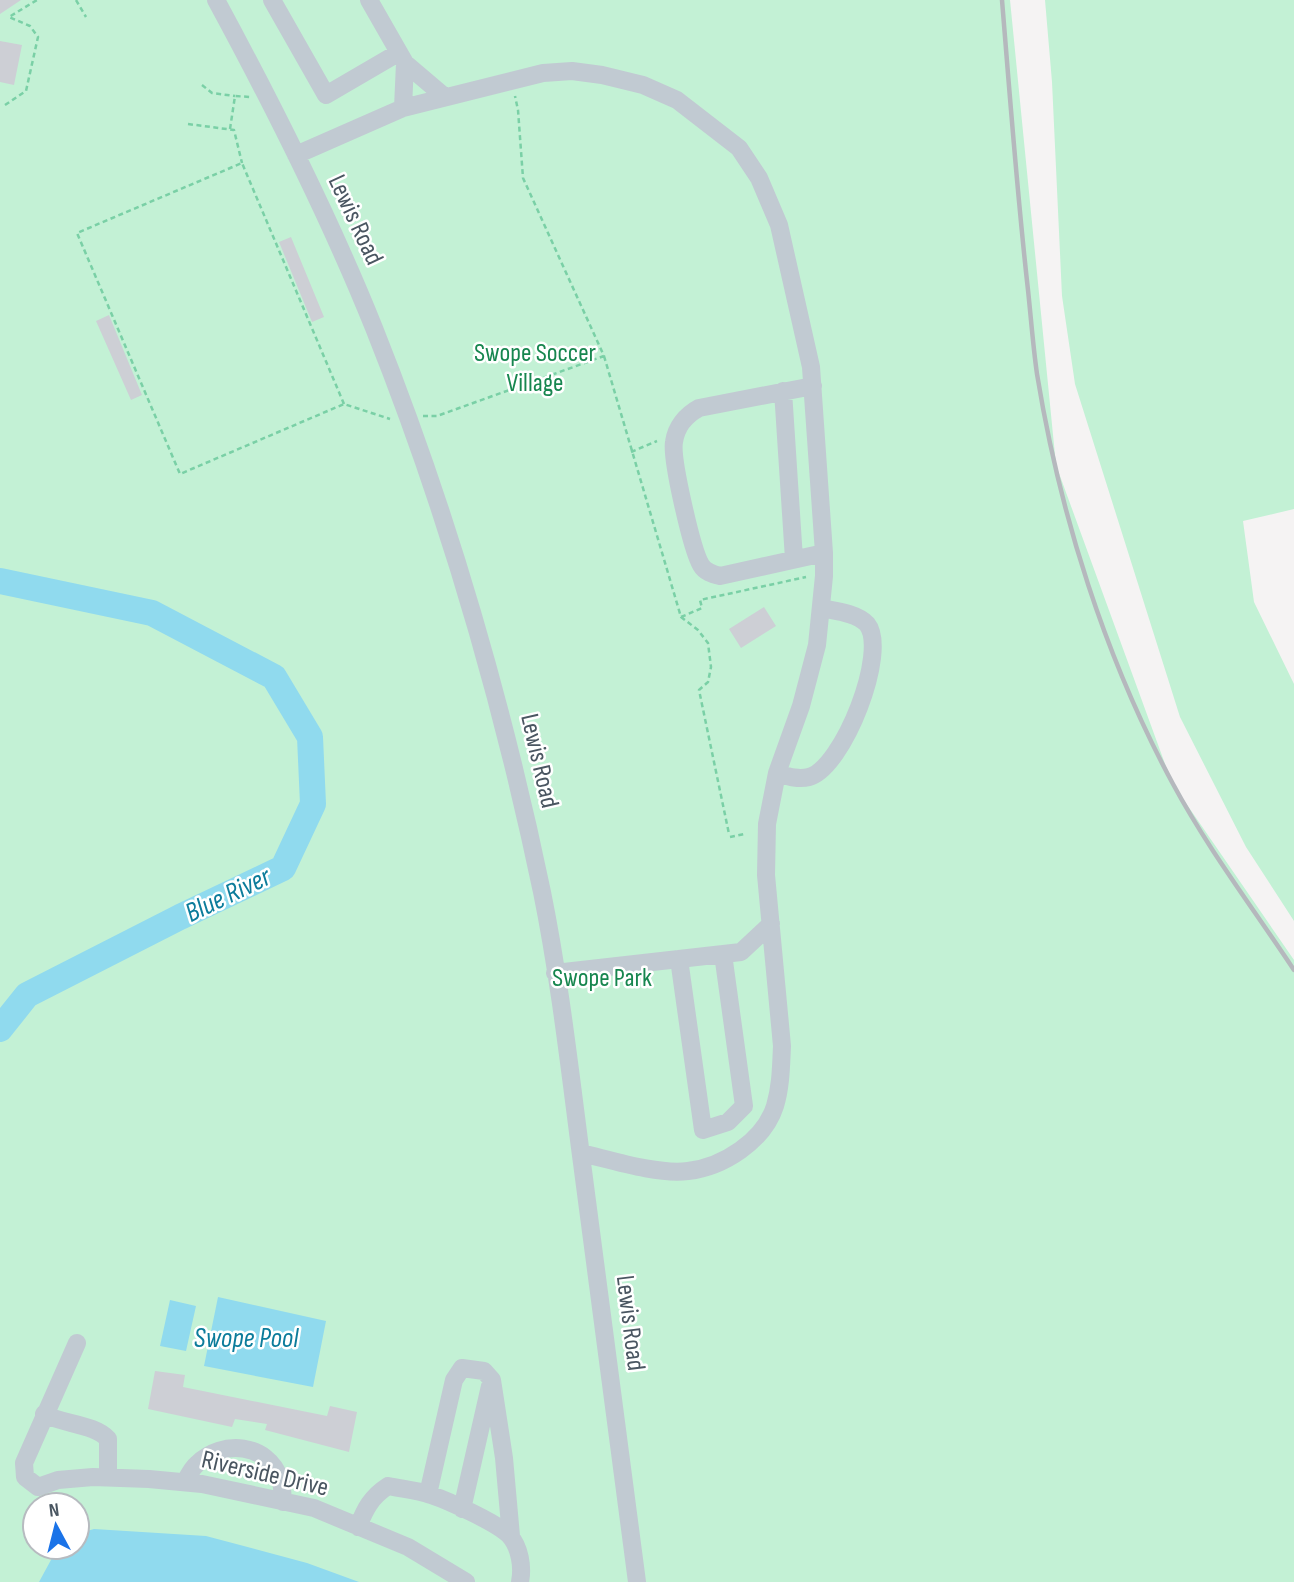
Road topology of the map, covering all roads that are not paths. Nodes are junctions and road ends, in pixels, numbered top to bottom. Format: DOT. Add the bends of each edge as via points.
graph roads {
  1 [pos="216,0"];
  2 [pos="272,0"];
  3 [pos="369,0"];
  4 [pos="401,58"];
  5 [pos="445,97"];
  6 [pos="403,108"];
  7 [pos="296,155"];
  8 [pos="813,386"];
  9 [pos="783,391"];
  10 [pos="824,552"];
  11 [pos="794,559"];
  12 [pos="821,608"];
  13 [pos="777,772"];
  14 [pos="771,924"];
  15 [pos="723,954"];
  16 [pos="680,959"];
  17 [pos="555,974"];
  18 [pos="581,1153"];
  19 [pos="77,1343"];
  20 [pos="492,1380"];
  21 [pos="44,1414"];
  22 [pos="108,1477"];
  23 [pos="184,1482"];
  24 [pos="428,1494"];
  25 [pos="283,1502"];
  26 [pos="462,1509"];
  27 [pos="358,1527"];
  28 [pos="511,1536"];
  29 [pos="466,1582"];
  30 [pos="520,1582"];
  31 [pos="637,1582"];
  1 -- 7 [label="street, Lewis Road"];
  2 -- 4 [label="street" via="326,95"];
  3 -- 4 [label="street"];
  4 -- 5 [label="street"];
  4 -- 6 [label="street"];
  5 -- 6 [label="street"];
  5 -- 8 [label="street" via="572,71 643,85 677,100 705,120 739,148 779,225"];
  6 -- 7 [label="street"];
  7 -- 17 [label="street, Lewis Road" via="374,329 443,516 496,694"];
  8 -- 9 [label="street"];
  8 -- 10 [label="street"];
  9 -- 11 [label="street"];
  9 -- 11 [label="street" via="691,413 677,430 673,452 678,486 704,569 720,576"];
  10 -- 11 [label="street"];
  10 -- 12 [label="street"];
  12 -- 13 [label="street" via="804,694"];
  12 -- 13 [label="street" via="864,621 871,630 864,693 848,732 826,765 808,777"];
  13 -- 14 [label="street" via="767,824"];
  14 -- 15 [label="street" via="741,952"];
  14 -- 18 [label="street" via="781,1074 775,1107 760,1132 738,1152 687,1172"];
  15 -- 16 [label="street"];
  15 -- 16 [label="street" via="744,1106 728,1122 703,1130"];
  16 -- 17 [label="street"];
  17 -- 18 [label="street, Lewis Road"];
  18 -- 31 [label="street, Lewis Road"];
  19 -- 21 [label="street"];
  20 -- 24 [label="street" via="484,1371 462,1368 454,1380"];
  20 -- 26 [label="street"];
  20 -- 28 [label="street"];
  21 -- 22 [label="street" via="102,1432 108,1438"];
  21 -- 22 [label="street, Riverside Drive" via="24,1463 26,1478 38,1487 58,1480"];
  22 -- 23 [label="street, Riverside Drive"];
  23 -- 25 [label="street, Riverside Drive"];
  23 -- 25 [label="street" via="196,1464 214,1452 234,1447 253,1450 270,1461 281,1479"];
  24 -- 26 [label="street"];
  24 -- 27 [label="street" via="388,1486 375,1495"];
  25 -- 27 [label="street, Riverside Drive" via="314,1508"];
  26 -- 28 [label="street"];
  27 -- 29 [label="street, Riverside Drive" via="408,1547"];
  28 -- 30 [label="street" via="518,1550"];
}
